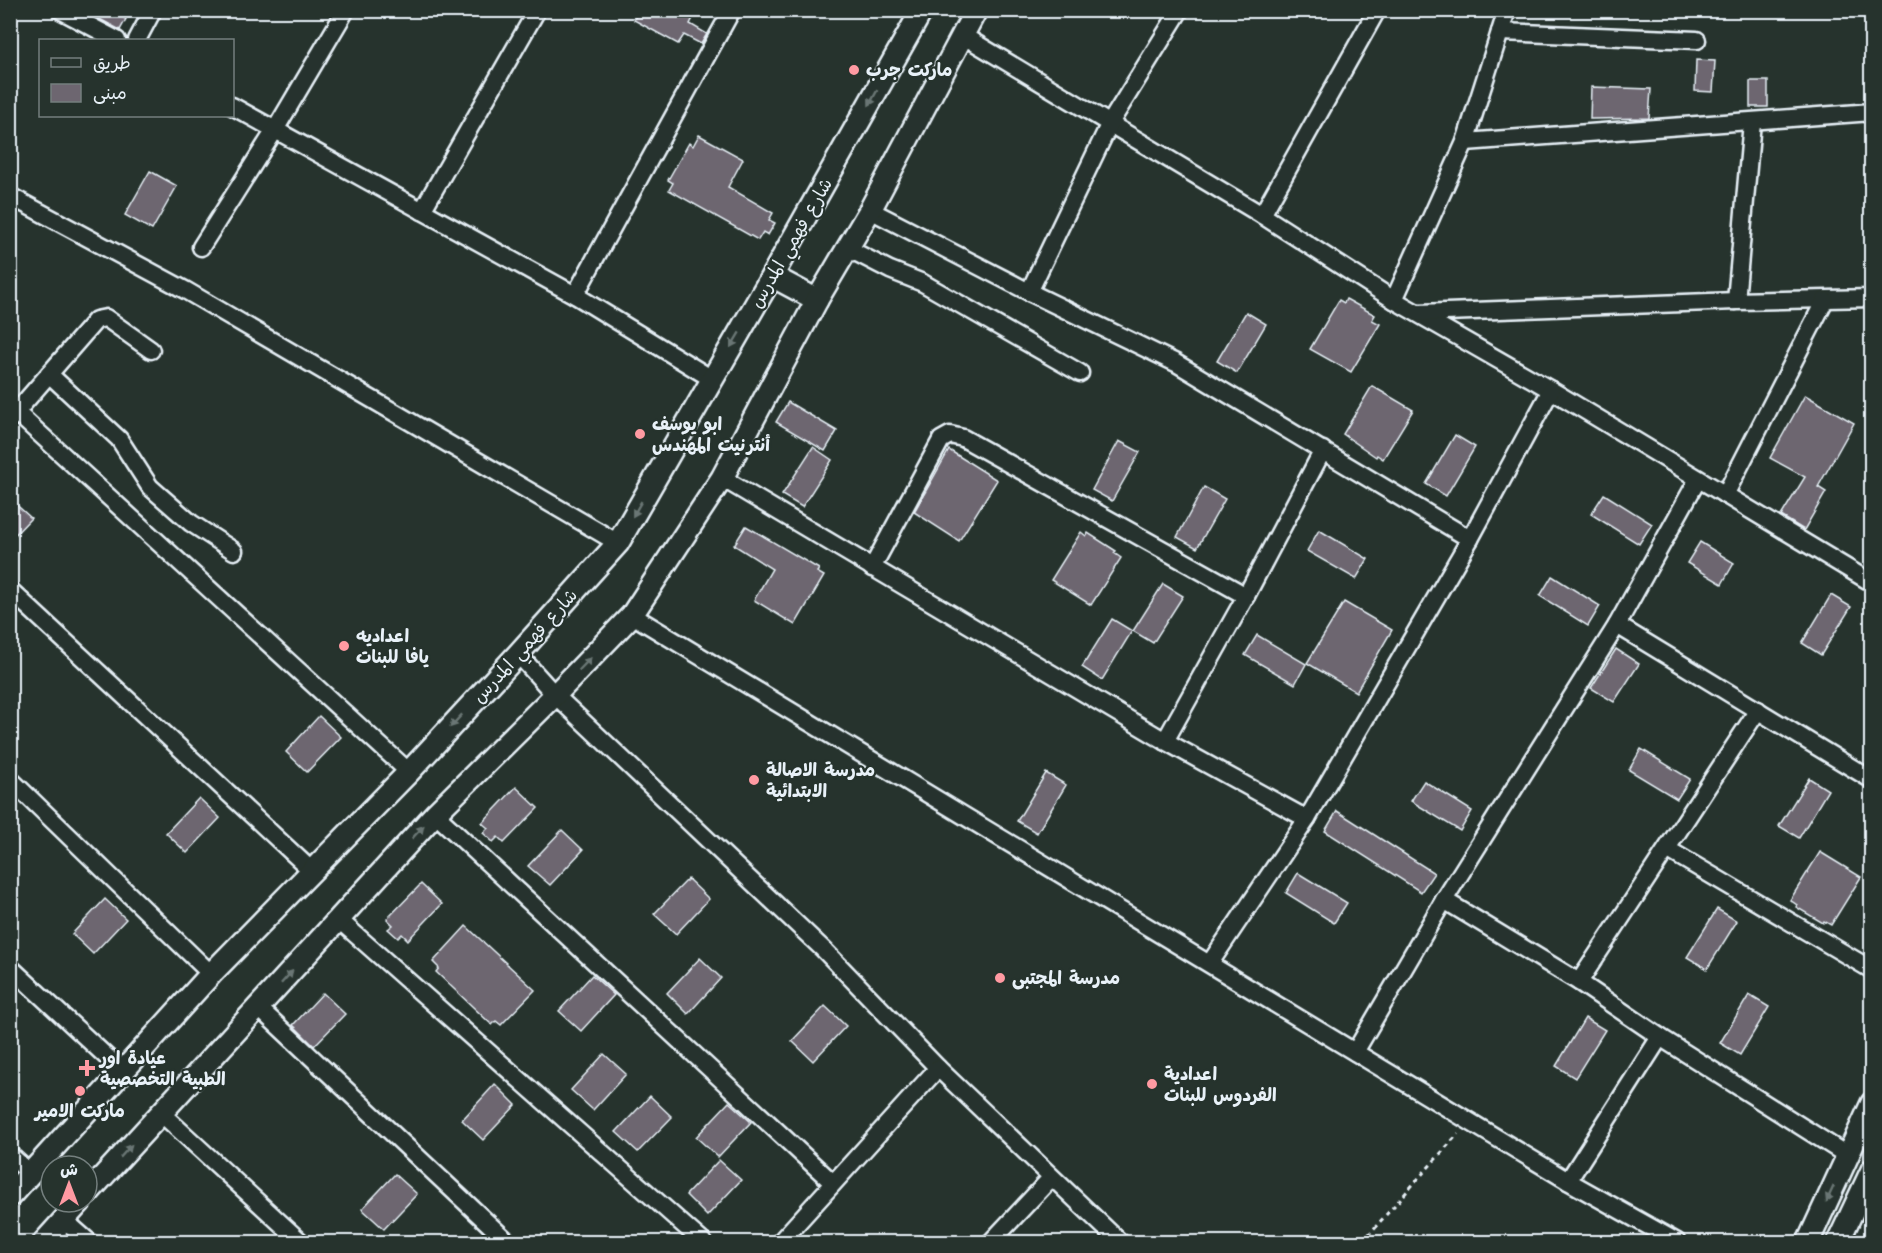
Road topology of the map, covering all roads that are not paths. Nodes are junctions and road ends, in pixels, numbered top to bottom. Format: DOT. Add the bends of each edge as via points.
graph roads {
  1 [pos="60,10"];
  2 [pos="153,10"];
  3 [pos="346,10"];
  4 [pos="537,10"];
  5 [pos="732,10"];
  6 [pos="922,10"];
  7 [pos="976,10"];
  8 [pos="1180,10"];
  9 [pos="1377,10"];
  10 [pos="1507,10"];
  11 [pos="1500,32"];
  12 [pos="962,35"];
  13 [pos="115,39"];
  14 [pos="138,39"];
  15 [pos="1697,40"];
  16 [pos="234,107"];
  17 [pos="1872,112"];
  18 [pos="1752,122"];
  19 [pos="1110,123"];
  20 [pos="275,130"];
  21 [pos="1466,142"];
  22 [pos="10,196"];
  23 [pos="870,210"];
  24 [pos="422,211"];
  25 [pos="1262,215"];
  26 [pos="201,247"];
  27 [pos="847,248"];
  28 [pos="772,276"];
  29 [pos="1029,292"];
  30 [pos="575,295"];
  31 [pos="1872,298"];
  32 [pos="817,300"];
  33 [pos="1394,300"];
  34 [pos="1826,300"];
  35 [pos="1736,301"];
  36 [pos="1418,313"];
  37 [pos="151,350"];
  38 [pos="1080,373"];
  39 [pos="49,374"];
  40 [pos="712,379"];
  41 [pos="1551,390"];
  42 [pos="14,416"];
  43 [pos="1323,450"];
  44 [pos="722,478"];
  45 [pos="1698,479"];
  46 [pos="1725,495"];
  47 [pos="1470,539"];
  48 [pos="618,543"];
  49 [pos="234,551"];
  50 [pos="872,568"];
  51 [pos="1869,577"];
  52 [pos="10,590"];
  53 [pos="1246,596"];
  54 [pos="632,615"];
  55 [pos="1617,625"];
  56 [pos="518,654"];
  57 [pos="555,695"];
  58 [pos="1758,710"];
  59 [pos="1165,741"];
  60 [pos="409,772"];
  61 [pos="10,779"];
  62 [pos="1872,780"];
  63 [pos="435,814"];
  64 [pos="1307,819"];
  65 [pos="1667,849"];
  66 [pos="312,871"];
  67 [pos="1444,900"];
  68 [pos="338,919"];
  69 [pos="1210,963"];
  70 [pos="10,967"];
  71 [pos="1872,970"];
  72 [pos="212,974"];
  73 [pos="1579,982"];
  74 [pos="259,1008"];
  75 [pos="1660,1037"];
  76 [pos="1355,1052"];
  77 [pos="938,1068"];
  78 [pos="122,1071"];
  79 [pos="1872,1103"];
  80 [pos="161,1113"];
  81 [pos="10,1155"];
  82 [pos="1848,1155"];
  83 [pos="1872,1170"];
  84 [pos="30,1173"];
  85 [pos="1052,1178"];
  86 [pos="99,1181"];
  87 [pos="1568,1181"];
  88 [pos="833,1183"];
  89 [pos="10,1196"];
  90 [pos="69,1214"];
  91 [pos="64,1220"];
  92 [pos="44,1242"];
  93 [pos="89,1242"];
  94 [pos="301,1242"];
  95 [pos="508,1242"];
  96 [pos="703,1242"];
  97 [pos="780,1242"];
  98 [pos="991,1242"];
  99 [pos="1120,1242"];
  100 [pos="1677,1242"];
  101 [pos="1808,1242"];
  102 [pos="1838,1242"];
  1 -- 13 [label="street"];
  2 -- 14 [label="street"];
  3 -- 20 [label="street"];
  4 -- 24 [label="street"];
  5 -- 30 [label="street"];
  6 -- 28 [label="street, شارع فهمي المدرس, one-way"];
  7 -- 12 [label="street"];
  8 -- 19 [label="street"];
  9 -- 25 [label="street"];
  10 -- 11 [label="street"];
  11 -- 15 [label="street"];
  11 -- 21 [label="street"];
  12 -- 19 [label="street"];
  12 -- 23 [label="street"];
  16 -- 20 [label="street"];
  17 -- 18 [label="street"];
  18 -- 21 [label="street"];
  18 -- 35 [label="street"];
  19 -- 25 [label="street"];
  19 -- 29 [label="street"];
  20 -- 24 [label="street"];
  20 -- 26 [label="street"];
  21 -- 33 [label="street"];
  22 -- 48 [label="street" via="185,290"];
  23 -- 27 [label="street"];
  23 -- 29 [label="street"];
  24 -- 30 [label="street"];
  25 -- 33 [label="street"];
  27 -- 32 [label="street"];
  27 -- 38 [label="street" via="923,283"];
  28 -- 32 [label="street"];
  28 -- 40 [label="street, شارع فهمي المدرس, one-way"];
  29 -- 43 [label="street" via="1176,363"];
  30 -- 40 [label="street"];
  31 -- 34 [label="street"];
  32 -- 44 [label="street"];
  33 -- 36 [label="street"];
  34 -- 35 [label="street"];
  34 -- 46 [label="street"];
  35 -- 36 [label="street"];
  36 -- 41 [label="street"];
  37 -- 39 [label="street" via="106,318 96,320"];
  39 -- 42 [label="street"];
  39 -- 49 [label="street" via="119,438 150,487"];
  40 -- 48 [label="street, شارع فهمي المدرس, one-way"];
  41 -- 45 [label="street"];
  41 -- 47 [label="street"];
  42 -- 60 [label="street"];
  43 -- 47 [label="street"];
  43 -- 53 [label="street"];
  44 -- 50 [label="street"];
  44 -- 54 [label="street"];
  45 -- 46 [label="street"];
  45 -- 55 [label="street"];
  46 -- 51 [label="street"];
  47 -- 64 [label="street"];
  48 -- 56 [label="street, شارع فهمي المدرس"];
  50 -- 53 [label="street" via="941,440 950,435 974,443"];
  50 -- 59 [label="street"];
  52 -- 66 [label="street"];
  53 -- 59 [label="street"];
  57 -- 54 [label="street, one-way"];
  54 -- 69 [label="street"];
  55 -- 58 [label="street"];
  55 -- 67 [label="street"];
  56 -- 57 [label="street"];
  56 -- 60 [label="street, شارع فهمي المدرس, one-way"];
  57 -- 63 [label="street"];
  57 -- 77 [label="street" via="824,949"];
  58 -- 62 [label="street"];
  58 -- 65 [label="street"];
  59 -- 64 [label="street"];
  60 -- 66 [label="street, شارع فهمي المدرس"];
  61 -- 72 [label="street"];
  68 -- 63 [label="street, one-way"];
  63 -- 88 [label="street"];
  64 -- 69 [label="street"];
  65 -- 71 [label="street"];
  65 -- 73 [label="street"];
  66 -- 72 [label="street, شارع فهمي المدرس"];
  67 -- 73 [label="street"];
  67 -- 76 [label="street"];
  74 -- 68 [label="street, one-way"];
  68 -- 96 [label="street"];
  69 -- 76 [label="street"];
  70 -- 78 [label="street"];
  72 -- 78 [label="street, شارع فهمي المدرس"];
  73 -- 75 [label="street"];
  74 -- 80 [label="street"];
  74 -- 95 [label="street"];
  75 -- 82 [label="street"];
  75 -- 87 [label="street"];
  76 -- 87 [label="street"];
  77 -- 85 [label="street"];
  77 -- 88 [label="street"];
  78 -- 84 [label="street, شارع فهمي المدرس"];
  79 -- 82 [label="street"];
  86 -- 80 [label="street, one-way"];
  80 -- 94 [label="street"];
  81 -- 84 [label="street"];
  82 -- 101 [label="street, one-way"];
  83 -- 102 [label="street"];
  84 -- 89 [label="street, شارع فهمي المدرس"];
  85 -- 98 [label="street"];
  85 -- 99 [label="street"];
  87 -- 100 [label="street"];
  88 -- 97 [label="street"];
  90 -- 91 [label="street"];
  91 -- 92 [label="street"];
  91 -- 93 [label="street"];
}
